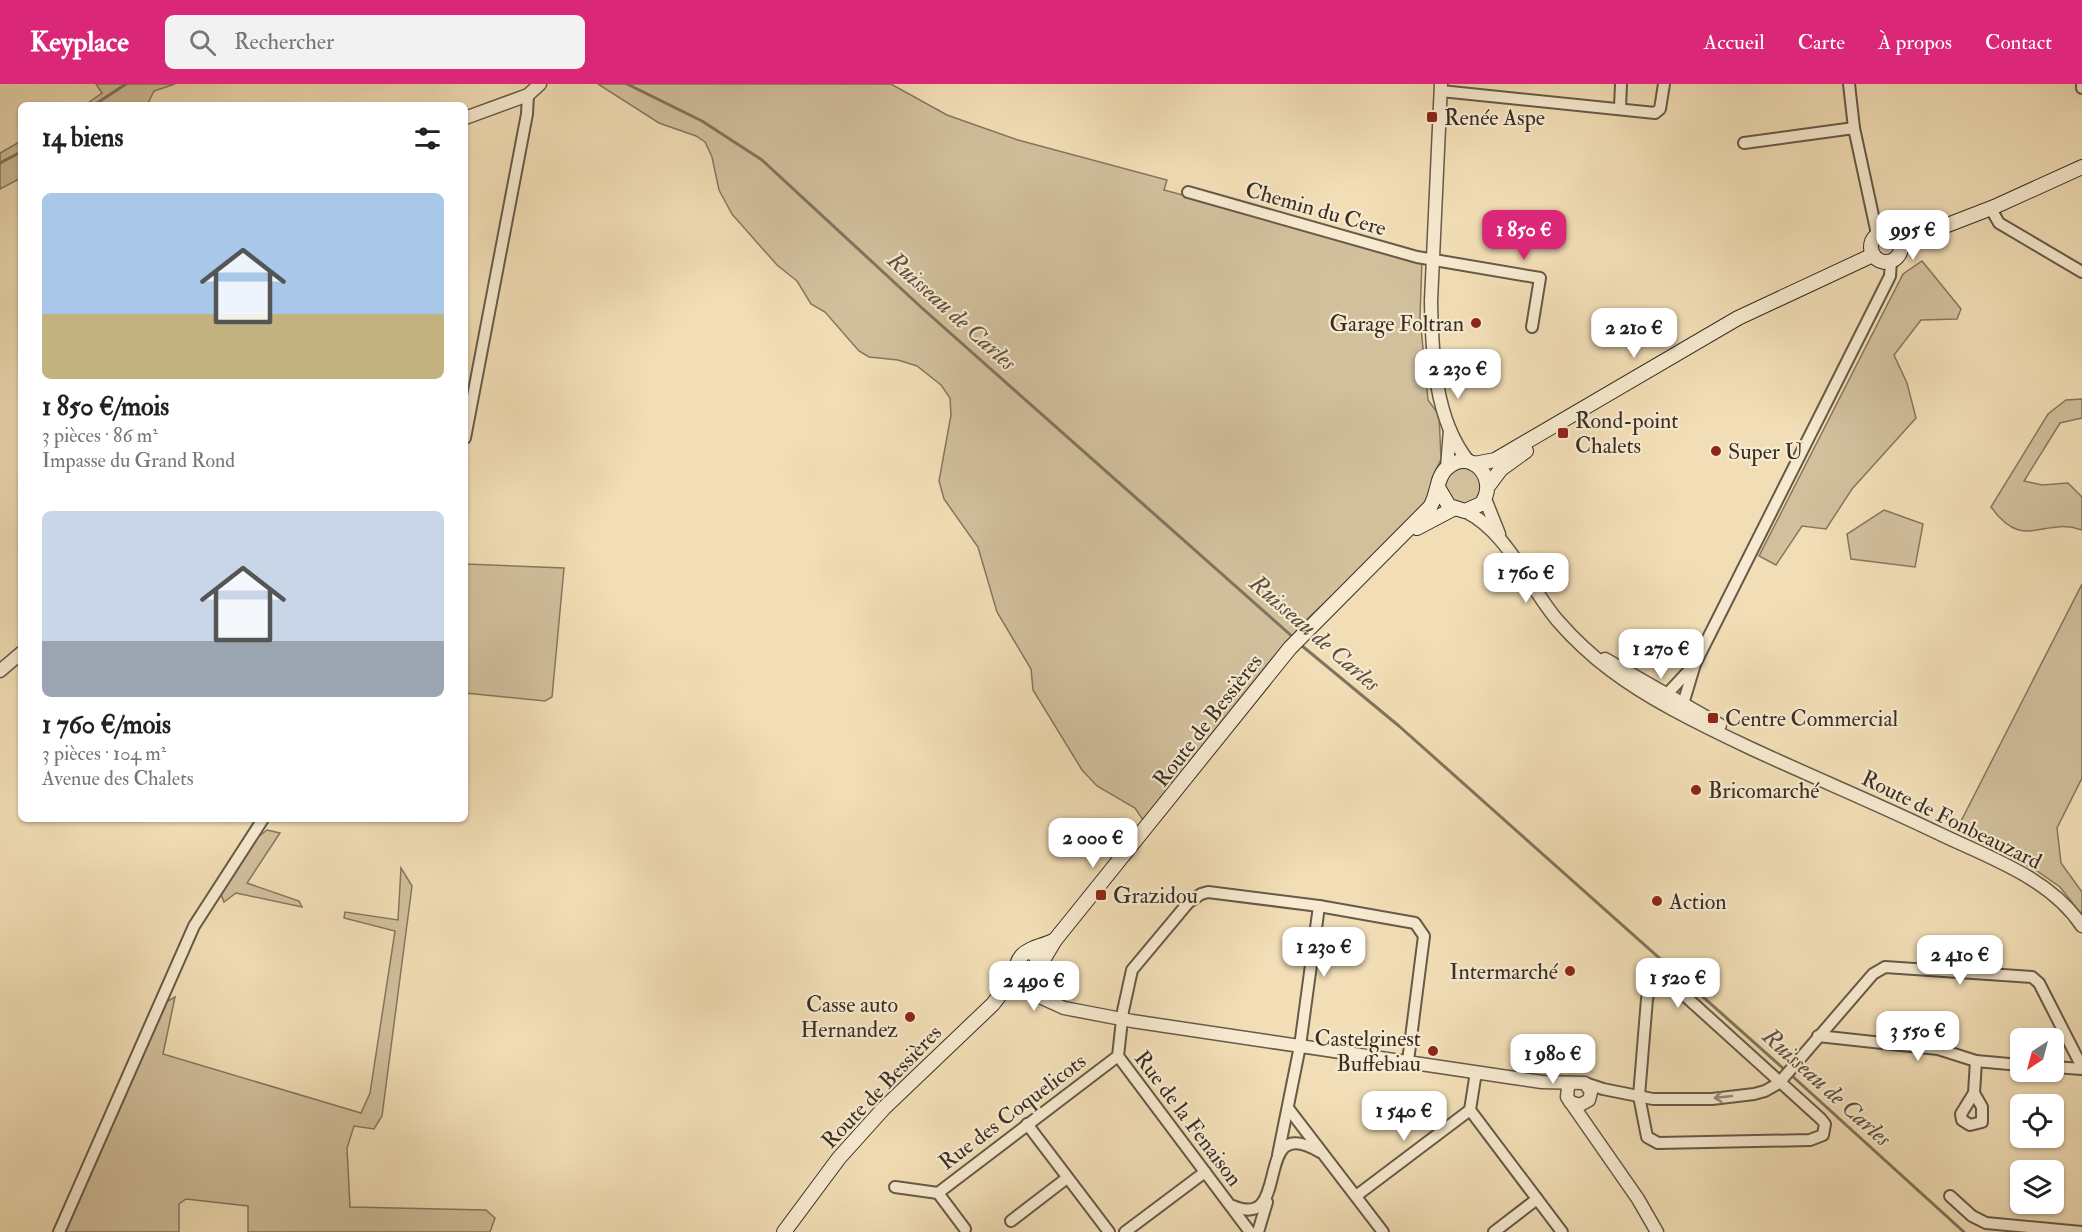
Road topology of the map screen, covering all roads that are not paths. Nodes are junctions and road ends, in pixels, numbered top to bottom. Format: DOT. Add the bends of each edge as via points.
graph roads {
  1 [pos="540,84"];
  2 [pos="1621,84"];
  3 [pos="1664,84"];
  4 [pos="1849,84"];
  5 [pos="1441,87"];
  6 [pos="528,95"];
  7 [pos="1620,108"];
  8 [pos="468,117"];
  9 [pos="1854,128"];
  10 [pos="1744,143"];
  11 [pos="2082,167"];
  12 [pos="1188,192"];
  13 [pos="1991,209"];
  14 [pos="1877,234"];
  15 [pos="1901,243"];
  16 [pos="1873,255"];
  17 [pos="1433,261"];
  18 [pos="1891,261"];
  19 [pos="2082,272"];
  20 [pos="1532,327"];
  21 [pos="1567,420"];
  22 [pos="468,422"];
  23 [pos="1450,429"];
  24 [pos="1472,463"];
  25 [pos="1447,468"];
  26 [pos="1439,489"];
  27 [pos="1487,492"];
  28 [pos="1459,510"];
  29 [pos="1403,537"];
  30 [pos="1504,546"];
  31 [pos="18,656"];
  32 [pos="1695,664"];
  33 [pos="0,671"];
  34 [pos="1673,702"];
  35 [pos="261,822"];
  36 [pos="1319,906"];
  37 [pos="2082,926"];
  38 [pos="1055,940"];
  39 [pos="1031,951"];
  40 [pos="1038,974"];
  41 [pos="1015,975"];
  42 [pos="1023,990"];
  43 [pos="993,1004"];
  44 [pos="1057,1005"];
  45 [pos="1123,1020"];
  46 [pos="1818,1036"];
  47 [pos="1300,1046"];
  48 [pos="1118,1056"];
  49 [pos="1977,1060"];
  50 [pos="1408,1061"];
  51 [pos="2010,1064"];
  52 [pos="2064,1067"];
  53 [pos="2082,1068"];
  54 [pos="1476,1072"];
  55 [pos="1542,1082"];
  56 [pos="1571,1083"];
  57 [pos="1779,1083"];
  58 [pos="1974,1093"];
  59 [pos="1593,1096"];
  60 [pos="1639,1096"];
  61 [pos="1568,1100"];
  62 [pos="1288,1108"];
  63 [pos="1470,1110"];
  64 [pos="1585,1124"];
  65 [pos="1027,1125"];
  66 [pos="1323,1153"];
  67 [pos="1278,1155"];
  68 [pos="1205,1172"];
  69 [pos="1067,1178"];
  70 [pos="895,1187"];
  71 [pos="938,1193"];
  72 [pos="1356,1196"];
  73 [pos="1950,1197"];
  74 [pos="1268,1199"];
  75 [pos="1537,1199"];
  76 [pos="1230,1205"];
  77 [pos="1011,1221"];
  78 [pos="965,1229"];
  79 [pos="59,1232"];
  80 [pos="784,1232"];
  81 [pos="1109,1232"];
  82 [pos="1125,1232"];
  83 [pos="1250,1232"];
  84 [pos="1258,1232"];
  85 [pos="1383,1232"];
  86 [pos="1494,1232"];
  87 [pos="1562,1232"];
  88 [pos="1657,1232"];
  89 [pos="2082,1232"];
  1 -- 6 [label="street"];
  2 -- 7 [label="street"];
  3 -- 7 [label="street" via="1660,109 1655,113"];
  4 -- 9 [label="street"];
  5 -- 7 [label="street"];
  5 -- 17 [label="street"];
  6 -- 8 [label="street"];
  6 -- 22 [label="street"];
  9 -- 10 [label="street"];
  9 -- 14 [label="street"];
  11 -- 13 [label="main road"];
  12 -- 17 [label="street, Chemin du Cere"];
  13 -- 15 [label="main road"];
  13 -- 19 [label="street" via="1999,223"];
  14 -- 15 [label="main road" via="1894,234"];
  14 -- 16 [label="main road" via="1871,244"];
  15 -- 18 [label="main road" via="1898,256"];
  16 -- 18 [label="main road"];
  16 -- 21 [label="main road, Route de Bessières" via="1738,318"];
  17 -- 20 [label="street, Chemin du Cere" via="1540,278"];
  17 -- 23 [label="street" via="1432,336"];
  18 -- 32 [label="street" via="1890,276"];
  21 -- 24 [label="main road, Route de Bessières" via="1495,460"];
  21 -- 27 [label="main road, Route de Bessières" via="1501,469"];
  23 -- 24 [label="street"];
  23 -- 25 [label="street"];
  24 -- 25 [label="main road, Route de Bessières" via="1455,463"];
  24 -- 27 [label="main road" via="1485,472"];
  25 -- 26 [label="main road, Route de Bessières" via="1440,477"];
  26 -- 28 [label="main road" via="1445,503"];
  26 -- 29 [label="main road, Route de Bessières" via="1430,507"];
  27 -- 28 [label="main road, Route de Bessières" via="1476,508"];
  27 -- 30 [label="street"];
  28 -- 29 [label="main road, Route de Bessières"];
  28 -- 30 [label="street" via="1483,522"];
  29 -- 38 [label="main road, Route de Bessières" via="1302,634"];
  30 -- 34 [label="street, Route de Fonbeauzard" via="1543,602 1604,667"];
  31 -- 33 [label="street"];
  32 -- 34 [label="street"];
  32 -- 34 [label="street"];
  34 -- 37 [label="street, Route de Fonbeauzard" via="1791,765 2028,877 2058,896"];
  35 -- 79 [label="street" via="194,926"];
  36 -- 45 [label="street, Rue de la Fenaison" via="1208,892 1194,897 1132,970"];
  36 -- 47 [label="street"];
  36 -- 50 [label="street, Rue de la Fenaison" via="1421,927 1424,936"];
  38 -- 39 [label="main road, Route de Bessières"];
  38 -- 40 [label="main road, Route de Bessières"];
  39 -- 40 [label="main road" via="1039,960"];
  39 -- 41 [label="main road, Route de Bessières" via="1019,956"];
  40 -- 42 [label="main road, Route de Bessières" via="1032,988"];
  40 -- 44 [label="street"];
  41 -- 42 [label="main road" via="1016,984"];
  41 -- 43 [label="main road, Route de Bessières"];
  42 -- 43 [label="main road, Route de Bessières"];
  42 -- 44 [label="street"];
  43 -- 80 [label="main road, Route de Bessières" via="884,1108 839,1158"];
  44 -- 45 [label="street"];
  45 -- 47 [label="street"];
  45 -- 48 [label="street, Rue de la Fenaison"];
  46 -- 49 [label="street" via="1938,1049"];
  46 -- 53 [label="street" via="1873,974 1885,967 2021,975 2039,983"];
  46 -- 57 [label="street"];
  47 -- 50 [label="street"];
  47 -- 62 [label="street"];
  48 -- 65 [label="street, Rue des Coquelicots"];
  48 -- 68 [label="street, Rue de la Fenaison"];
  49 -- 51 [label="street"];
  49 -- 58 [label="street"];
  50 -- 54 [label="street"];
  52 -- 53 [label="street"];
  54 -- 55 [label="street"];
  54 -- 63 [label="street"];
  55 -- 56 [label="street"];
  55 -- 61 [label="street"];
  56 -- 59 [label="street" via="1585,1083"];
  56 -- 61 [label="street"];
  57 -- 60 [label="street, one-way" via="1754,1094 1712,1099"];
  57 -- 60 [label="street" via="1674,986 1659,979 1650,987 1647,999"];
  57 -- 60 [label="street" via="1825,1124 1826,1130 1818,1139 1652,1141 1644,1131"];
  59 -- 60 [label="street"];
  59 -- 61 [label="street" via="1580,1106"];
  59 -- 64 [label="street"];
  61 -- 64 [label="street"];
  62 -- 66 [label="street"];
  62 -- 67 [label="street"];
  63 -- 72 [label="street"];
  63 -- 75 [label="street"];
  64 -- 88 [label="street"];
  65 -- 69 [label="street"];
  65 -- 71 [label="street, Rue des Coquelicots"];
  66 -- 67 [label="street" via="1295,1145"];
  66 -- 72 [label="street"];
  67 -- 74 [label="street"];
  68 -- 76 [label="street, Rue de la Fenaison"];
  68 -- 82 [label="street"];
  69 -- 77 [label="street"];
  69 -- 81 [label="street"];
  70 -- 71 [label="street"];
  71 -- 78 [label="street, Rue des Coquelicots"];
  72 -- 85 [label="street"];
  73 -- 89 [label="street" via="1986,1223"];
  74 -- 76 [label="street" via="1251,1212"];
  74 -- 84 [label="street"];
  75 -- 86 [label="street"];
  75 -- 87 [label="street"];
  76 -- 83 [label="street, Rue de la Fenaison"];
}
